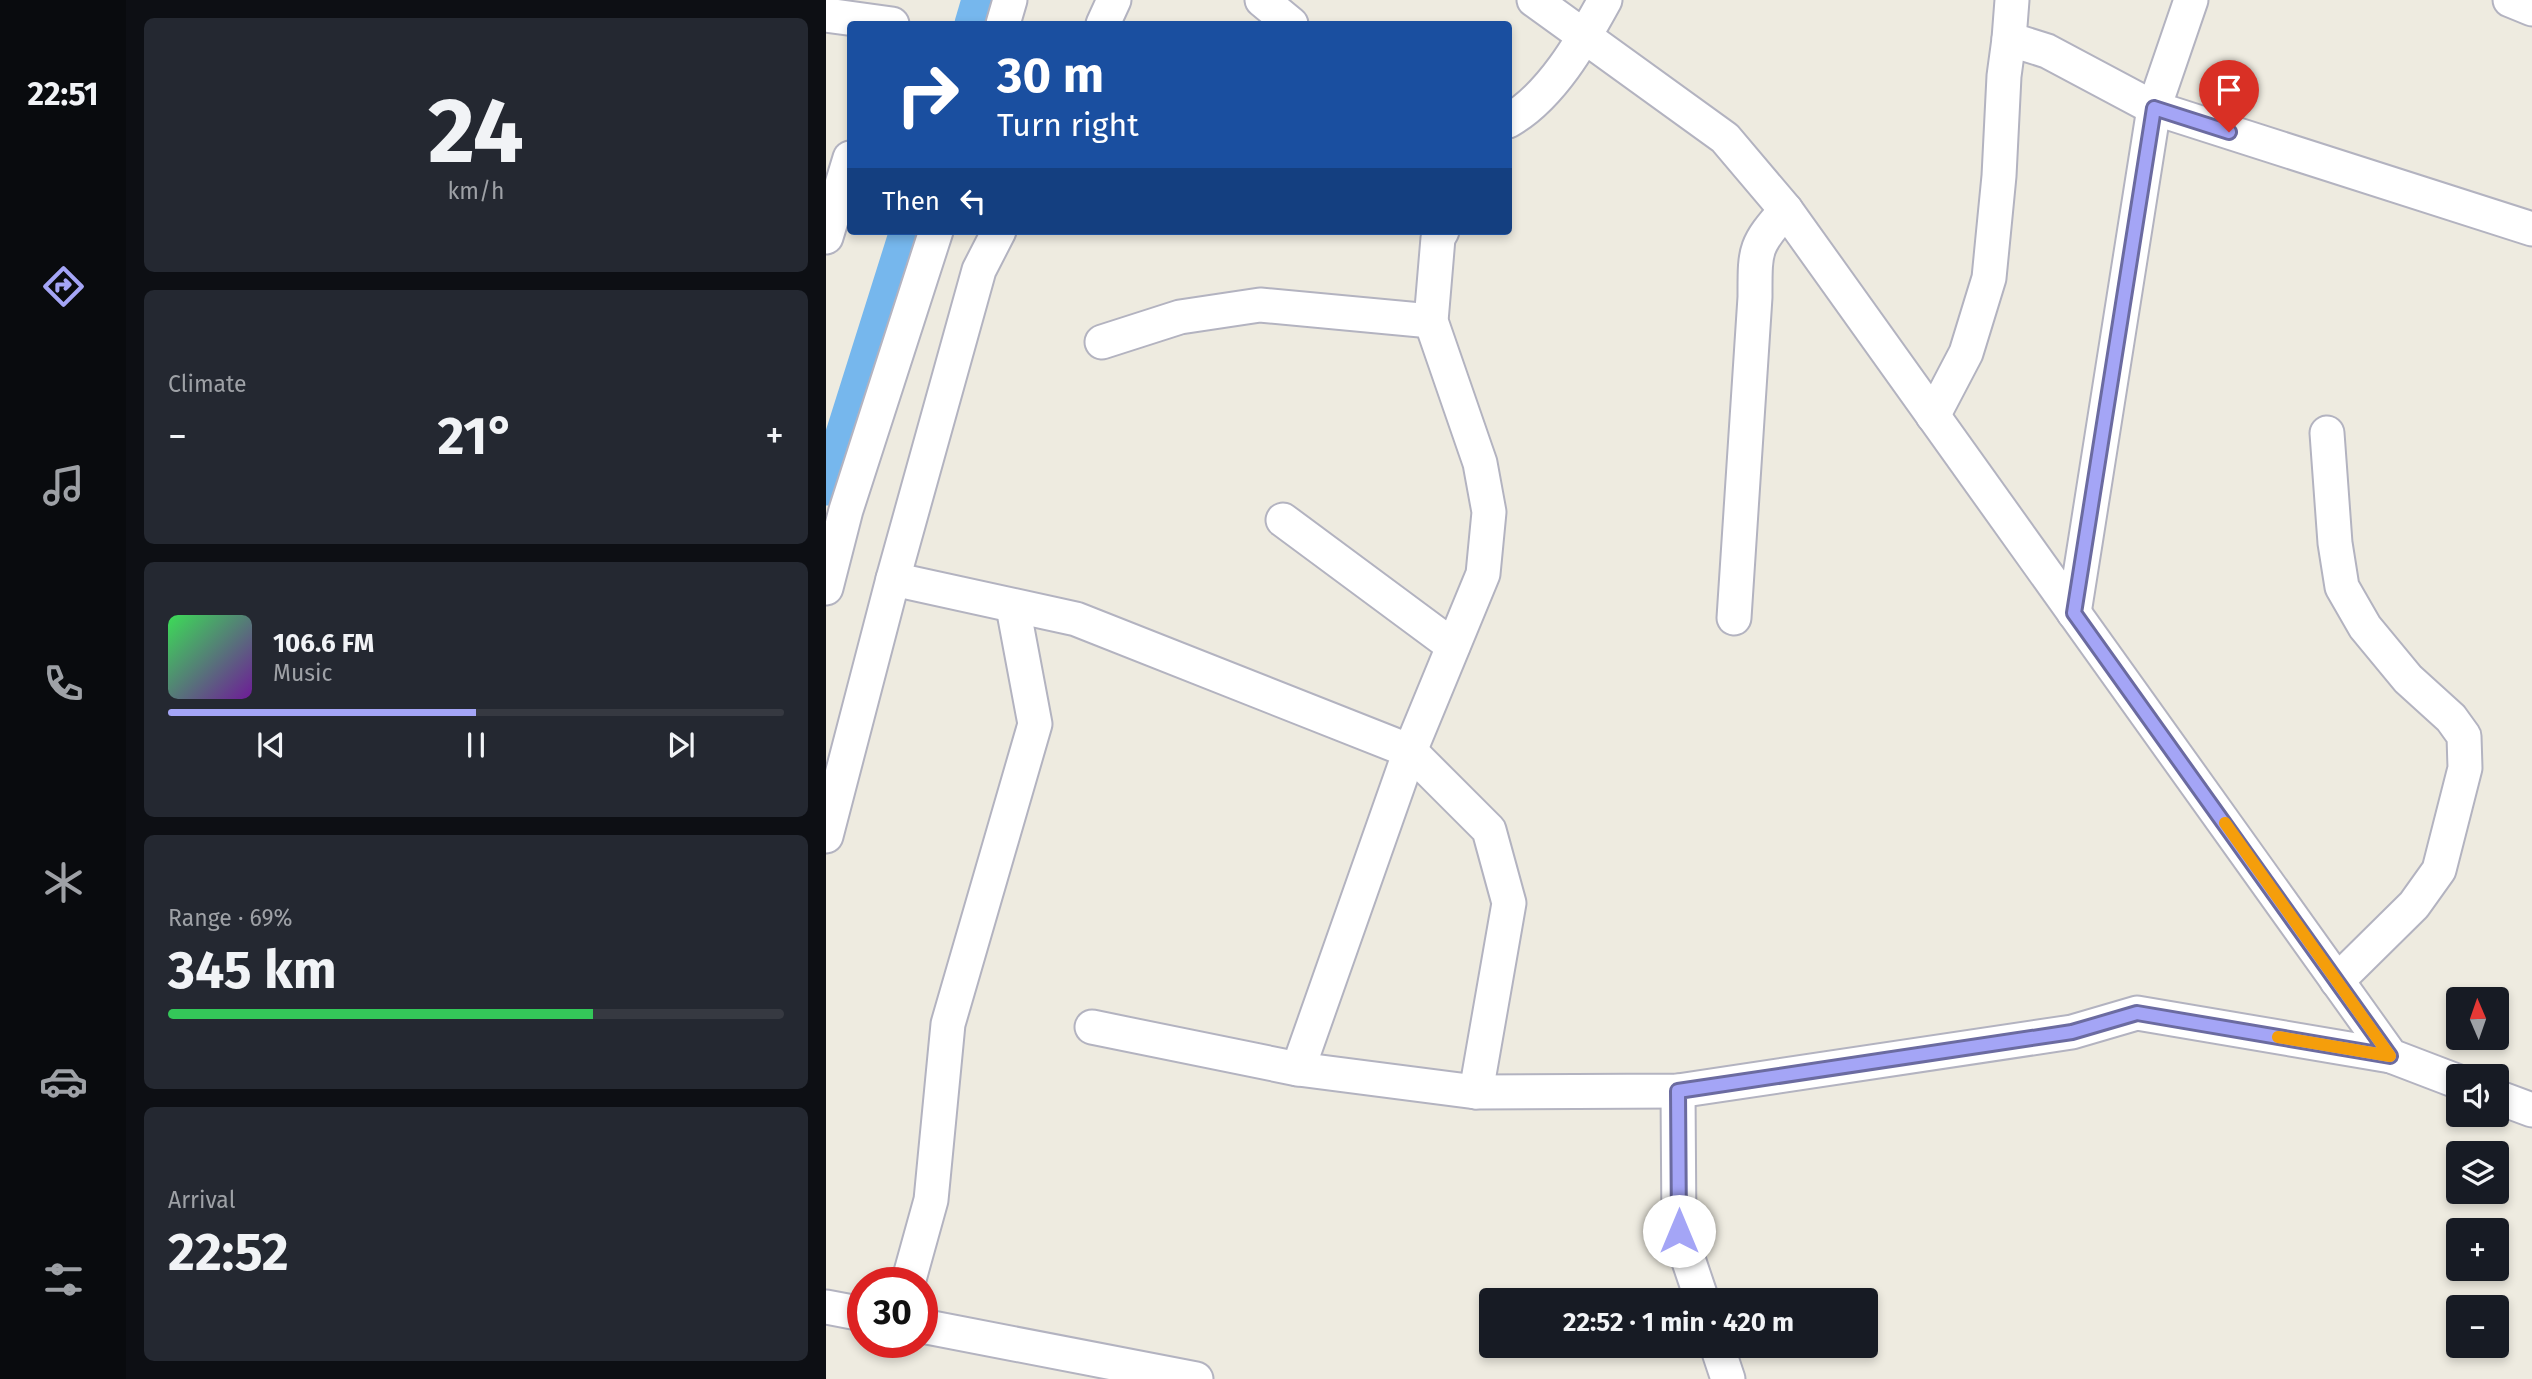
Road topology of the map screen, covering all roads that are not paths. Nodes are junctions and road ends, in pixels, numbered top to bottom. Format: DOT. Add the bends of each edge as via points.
graph roads {
  1 [pos="899,0"];
  2 [pos="1010,0"];
  3 [pos="1114,0"];
  4 [pos="1262,0"];
  5 [pos="1535,0"];
  6 [pos="1605,0"];
  7 [pos="2012,0"];
  8 [pos="2191,0"];
  9 [pos="2510,0"];
  10 [pos="2532,9"];
  11 [pos="826,15"];
  12 [pos="870,21"];
  13 [pos="893,21"];
  14 [pos="1004,21"];
  15 [pos="1104,21"];
  16 [pos="1287,21"];
  17 [pos="1586,36"];
  18 [pos="2009,39"];
  19 [pos="2154,108"];
  20 [pos="1512,119"];
  21 [pos="847,168"];
  22 [pos="1786,209"];
  23 [pos="2532,229"];
  24 [pos="935,235"];
  25 [pos="997,235"];
  26 [pos="1440,235"];
  27 [pos="826,237"];
  28 [pos="1430,321"];
  29 [pos="1102,342"];
  30 [pos="1933,415"];
  31 [pos="2327,433"];
  32 [pos="1283,520"];
  33 [pos="893,579"];
  34 [pos="826,588"];
  35 [pos="1013,607"];
  36 [pos="2074,613"];
  37 [pos="1734,618"];
  38 [pos="1453,646"];
  39 [pos="1410,751"];
  40 [pos="826,835"];
  41 [pos="2337,981"];
  42 [pos="1092,1027"];
  43 [pos="2390,1056"];
  44 [pos="1298,1069"];
  45 [pos="2446,1077"];
  46 [pos="1476,1091"];
  47 [pos="1678,1091"];
  48 [pos="2509,1101"];
  49 [pos="2532,1110"];
  50 [pos="913,1267"];
  51 [pos="1698,1288"];
  52 [pos="826,1307"];
  53 [pos="847,1311"];
  54 [pos="938,1328"];
  55 [pos="1721,1358"];
  56 [pos="1196,1379"];
  57 [pos="1728,1379"];
  1 -- 13 [label="street"];
  2 -- 14 [label="street"];
  3 -- 15 [label="street"];
  4 -- 16 [label="street"];
  5 -- 17 [label="street"];
  6 -- 17 [label="street"];
  7 -- 18 [label="street"];
  8 -- 19 [label="street"];
  9 -- 10 [label="street"];
  11 -- 12 [label="street"];
  17 -- 20 [label="street" via="1536,102"];
  17 -- 22 [label="street" via="1725,138"];
  18 -- 19 [label="street" via="2047,51"];
  18 -- 30 [label="street" via="1989,278 1966,353"];
  19 -- 23 [label="street"];
  19 -- 36 [label="street"];
  21 -- 27 [label="street"];
  22 -- 30 [label="street"];
  22 -- 37 [label="street" via="1755,254"];
  24 -- 34 [label="street" via="846,510"];
  25 -- 33 [label="street" via="979,270"];
  26 -- 28 [label="street"];
  28 -- 29 [label="street" via="1260,305 1180,317"];
  28 -- 38 [label="street" via="1480,463 1489,512 1483,574"];
  30 -- 36 [label="street"];
  31 -- 41 [label="street" via="2334,543 2342,587 2365,627 2464,736 2465,768 2439,870 2414,905"];
  32 -- 38 [label="street"];
  33 -- 35 [label="street"];
  33 -- 40 [label="street"];
  35 -- 39 [label="street" via="1076,619"];
  35 -- 50 [label="street" via="1035,724 948,1024 932,1200"];
  36 -- 41 [label="street"];
  38 -- 39 [label="street"];
  39 -- 44 [label="street"];
  39 -- 46 [label="street" via="1489,830 1508,903"];
  41 -- 43 [label="street"];
  42 -- 44 [label="street"];
  43 -- 45 [label="street"];
  43 -- 47 [label="street" via="2137,1013 2072,1032"];
  44 -- 46 [label="street"];
  46 -- 47 [label="street"];
  47 -- 51 [label="street" via="1679,1231"];
  48 -- 49 [label="street"];
  52 -- 53 [label="street"];
  54 -- 56 [label="street"];
  55 -- 57 [label="street"];
}
